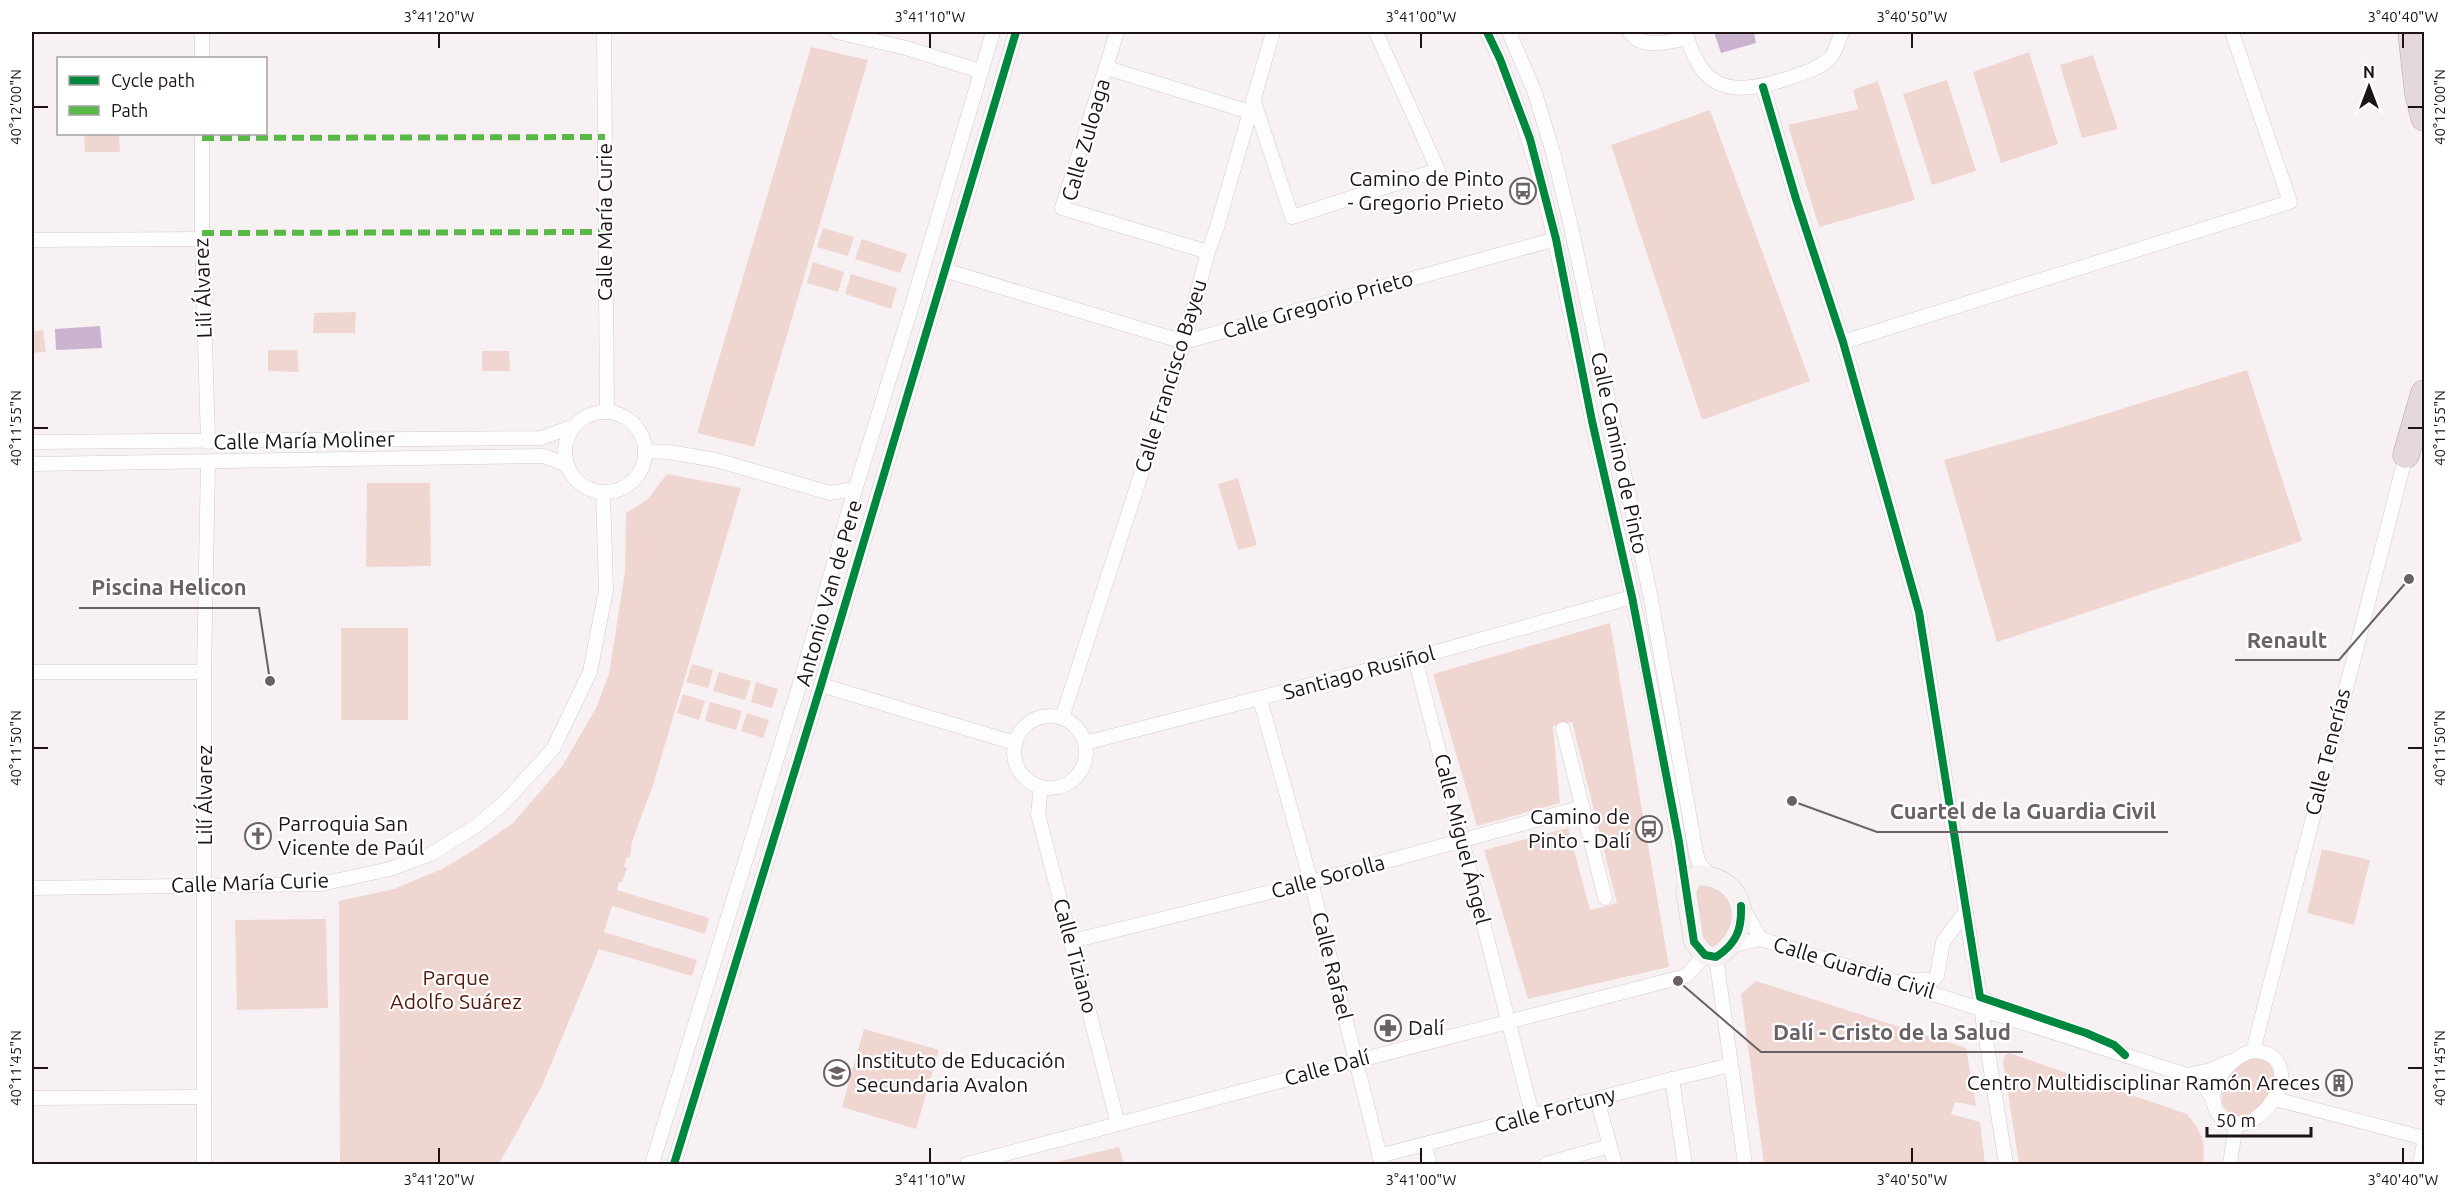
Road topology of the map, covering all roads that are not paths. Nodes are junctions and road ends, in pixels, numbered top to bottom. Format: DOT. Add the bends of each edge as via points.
graph roads {
  1 [pos="202,32"];
  2 [pos="604,32"];
  3 [pos="837,32"];
  4 [pos="993,32"];
  5 [pos="1016,32"];
  6 [pos="1117,32"];
  7 [pos="1273,32"];
  8 [pos="1376,32"];
  9 [pos="1487,32"];
  10 [pos="1509,32"];
  11 [pos="1630,32"];
  12 [pos="1842,32"];
  13 [pos="2232,32"];
  14 [pos="2413,32"];
  15 [pos="1686,35"];
  16 [pos="202,57"];
  17 [pos="2424,62"];
  18 [pos="1107,68"];
  19 [pos="980,71"];
  20 [pos="1762,87"];
  21 [pos="1252,105"];
  22 [pos="2424,118"];
  23 [pos="202,135"];
  24 [pos="202,239"];
  25 [pos="1556,239"];
  26 [pos="32,240"];
  27 [pos="1208,252"];
  28 [pos="944,270"];
  29 [pos="1184,342"];
  30 [pos="1843,342"];
  31 [pos="2424,393"];
  32 [pos="607,412"];
  33 [pos="574,426"];
  34 [pos="2424,432"];
  35 [pos="32,442"];
  36 [pos="208,442"];
  37 [pos="645,452"];
  38 [pos="2406,455"];
  39 [pos="208,462"];
  40 [pos="32,464"];
  41 [pos="567,465"];
  42 [pos="855,489"];
  43 [pos="603,492"];
  44 [pos="830,493"];
  45 [pos="848,513"];
  46 [pos="1632,597"];
  47 [pos="1415,658"];
  48 [pos="32,672"];
  49 [pos="204,672"];
  50 [pos="821,685"];
  51 [pos="1260,699"];
  52 [pos="1062,718"];
  53 [pos="1563,729"];
  54 [pos="1015,743"];
  55 [pos="1085,743"];
  56 [pos="1041,787"];
  57 [pos="1583,807"];
  58 [pos="1462,841"];
  59 [pos="1709,876"];
  60 [pos="1311,882"];
  61 [pos="206,886"];
  62 [pos="32,888"];
  63 [pos="1686,891"];
  64 [pos="1605,898"];
  65 [pos="1741,906"];
  66 [pos="1966,911"];
  67 [pos="1761,939"];
  68 [pos="1072,941"];
  69 [pos="1717,953"];
  70 [pos="1973,957"];
  71 [pos="1976,972"];
  72 [pos="1893,979"];
  73 [pos="1981,1008"];
  74 [pos="1509,1020"];
  75 [pos="2253,1051"];
  76 [pos="2125,1054"];
  77 [pos="2233,1059"];
  78 [pos="1356,1060"];
  79 [pos="1731,1065"];
  80 [pos="2187,1075"];
  81 [pos="1672,1079"];
  82 [pos="204,1097"];
  83 [pos="32,1098"];
  84 [pos="1597,1099"];
  85 [pos="2275,1099"];
  86 [pos="2214,1101"];
  87 [pos="1533,1117"];
  88 [pos="1118,1124"];
  89 [pos="2236,1124"];
  90 [pos="2424,1138"];
  91 [pos="2424,1143"];
  92 [pos="1424,1144"];
  93 [pos="1610,1146"];
  94 [pos="1380,1160"];
  95 [pos="204,1164"];
  96 [pos="652,1164"];
  97 [pos="674,1164"];
  98 [pos="967,1164"];
  99 [pos="1430,1164"];
  100 [pos="1546,1164"];
  101 [pos="1615,1164"];
  102 [pos="1685,1164"];
  103 [pos="1745,1164"];
  104 [pos="2006,1164"];
  105 [pos="2230,1164"];
  106 [pos="2420,1164"];
  1 -- 16 [label="street"];
  2 -- 32 [label="street, Calle María Curie"];
  3 -- 19 [label="street"];
  4 -- 19 [label="street, Antonio Van de Pere"];
  5 -- 28 [label="street, Antonio Van de Pere"];
  6 -- 18 [label="street, Calle Zuloaga"];
  7 -- 21 [label="street, Calle Francisco Bayeu"];
  8 -- 21 [label="street" via="1438,170 1293,217"];
  9 -- 25 [label="street, Calle Camino de Pinto" via="1530,139"];
  10 -- 59 [label="street, Calle Camino de Pinto" via="1535,93 1570,220 1650,594 1694,844 1699,863"];
  11 -- 15 [label="street" via="1644,42 1665,43"];
  12 -- 20 [label="street" via="1833,54 1818,69"];
  13 -- 30 [label="street" via="2290,202"];
  14 -- 17 [label="highway"];
  14 -- 22 [label="highway"];
  15 -- 20 [label="street" via="1701,70 1725,87"];
  18 -- 21 [label="street"];
  18 -- 27 [label="street, Calle Zuloaga" via="1062,208"];
  19 -- 42 [label="street, Antonio Van de Pere"];
  20 -- 30 [label="street"];
  21 -- 27 [label="street, Calle Francisco Bayeu"];
  23 -- 24 [label="street, Lilí Álvarez"];
  24 -- 26 [label="street"];
  24 -- 36 [label="street, Lilí Álvarez"];
  25 -- 29 [label="street, Calle Gregorio Prieto"];
  25 -- 46 [label="street, Calle Camino de Pinto"];
  27 -- 29 [label="street, Calle Francisco Bayeu"];
  28 -- 29 [label="street"];
  28 -- 50 [label="street, Antonio Van de Pere"];
  29 -- 52 [label="street, Calle Francisco Bayeu"];
  30 -- 66 [label="street" via="1919,612"];
  31 -- 38 [label="highway"];
  32 -- 33 [label="street" via="589,416"];
  32 -- 37 [label="street" via="619,414 638,429"];
  33 -- 36 [label="street, Calle María Moliner" via="541,438"];
  33 -- 41 [label="street" via="566,445"];
  34 -- 38 [label="highway"];
  35 -- 36 [label="street, Calle María Moliner"];
  37 -- 43 [label="street" via="637,476 628,485"];
  37 -- 44 [label="street" via="716,459"];
  38 -- 75 [label="street, Calle Tenerías"];
  39 -- 40 [label="street, Calle María Moliner"];
  39 -- 41 [label="street, Calle María Moliner" via="544,456"];
  39 -- 49 [label="street, Lilí Álvarez"];
  41 -- 43 [label="street" via="581,484"];
  42 -- 44 [label="street"];
  42 -- 45 [label="street, Antonio Van de Pere"];
  43 -- 61 [label="street, Calle María Curie" via="606,590 590,672 553,749 503,804 431,854 390,869 321,884"];
  44 -- 45 [label="street"];
  45 -- 96 [label="street, Antonio Van de Pere" via="795,700"];
  46 -- 47 [label="street, Santiago Rusiñol"];
  46 -- 63 [label="street, Calle Camino de Pinto"];
  47 -- 51 [label="street, Santiago Rusiñol"];
  47 -- 58 [label="street, Calle Miguel Ángel"];
  48 -- 49 [label="street"];
  49 -- 61 [label="street, Lilí Álvarez"];
  50 -- 54 [label="street"];
  50 -- 97 [label="street, Antonio Van de Pere"];
  51 -- 55 [label="street, Santiago Rusiñol"];
  51 -- 60 [label="street, Calle Rafael"];
  52 -- 54 [label="street" via="1038,718 1027,724"];
  52 -- 55 [label="street" via="1080,732"];
  53 -- 57 [label="street"];
  54 -- 56 [label="street" via="1013,756 1017,768 1024,778"];
  55 -- 56 [label="street" via="1086,755 1077,776 1056,788"];
  56 -- 68 [label="street, Calle Tiziano" via="1038,814"];
  57 -- 58 [label="street, Calle Sorolla"];
  57 -- 64 [label="street"];
  58 -- 60 [label="street, Calle Sorolla"];
  58 -- 74 [label="street, Calle Miguel Ángel"];
  59 -- 63 [label="street" via="1698,875"];
  59 -- 65 [label="street" via="1729,887"];
  60 -- 68 [label="street, Calle Sorolla"];
  60 -- 78 [label="street, Calle Rafael"];
  61 -- 62 [label="street, Calle María Curie"];
  61 -- 82 [label="street, Lilí Álvarez"];
  63 -- 69 [label="street" via="1694,942"];
  65 -- 67 [label="street"];
  65 -- 69 [label="street" via="1739,933"];
  66 -- 70 [label="street"];
  66 -- 72 [label="street" via="1943,942 1933,980"];
  67 -- 69 [label="street"];
  67 -- 72 [label="street, Calle Guardia Civil"];
  68 -- 88 [label="street, Calle Tiziano"];
  69 -- 74 [label="street, Calle Dalí" via="1687,975"];
  69 -- 79 [label="street"];
  71 -- 76 [label="street" via="1981,999 2086,1033"];
  72 -- 73 [label="street, Calle Guardia Civil"];
  73 -- 76 [label="street, Calle Guardia Civil"];
  73 -- 104 [label="street"];
  74 -- 78 [label="street, Calle Dalí"];
  74 -- 87 [label="street, Calle Miguel Ángel"];
  75 -- 77 [label="street"];
  75 -- 85 [label="street" via="2268,1052 2277,1060 2281,1077"];
  76 -- 80 [label="street, Calle Guardia Civil"];
  77 -- 80 [label="street" via="2211,1070"];
  77 -- 86 [label="street" via="2219,1078"];
  78 -- 88 [label="street, Calle Dalí"];
  78 -- 94 [label="street, Calle Rafael"];
  79 -- 81 [label="street, Calle Fortuny"];
  79 -- 103 [label="street"];
  80 -- 86 [label="street, Calle Guardia Civil" via="2205,1087"];
  81 -- 84 [label="street, Calle Fortuny"];
  81 -- 102 [label="street"];
  82 -- 83 [label="street"];
  82 -- 95 [label="street, Lilí Álvarez"];
  84 -- 87 [label="street, Calle Fortuny"];
  84 -- 93 [label="street"];
  85 -- 89 [label="street" via="2257,1117"];
  85 -- 90 [label="street"];
  86 -- 89 [label="street" via="2220,1115"];
  87 -- 92 [label="street, Calle Fortuny"];
  88 -- 98 [label="street, Calle Dalí"];
  89 -- 105 [label="street"];
  91 -- 106 [label="street"];
  92 -- 94 [label="street, Calle Fortuny"];
  92 -- 99 [label="street"];
  93 -- 100 [label="street"];
  93 -- 101 [label="street"];
}
